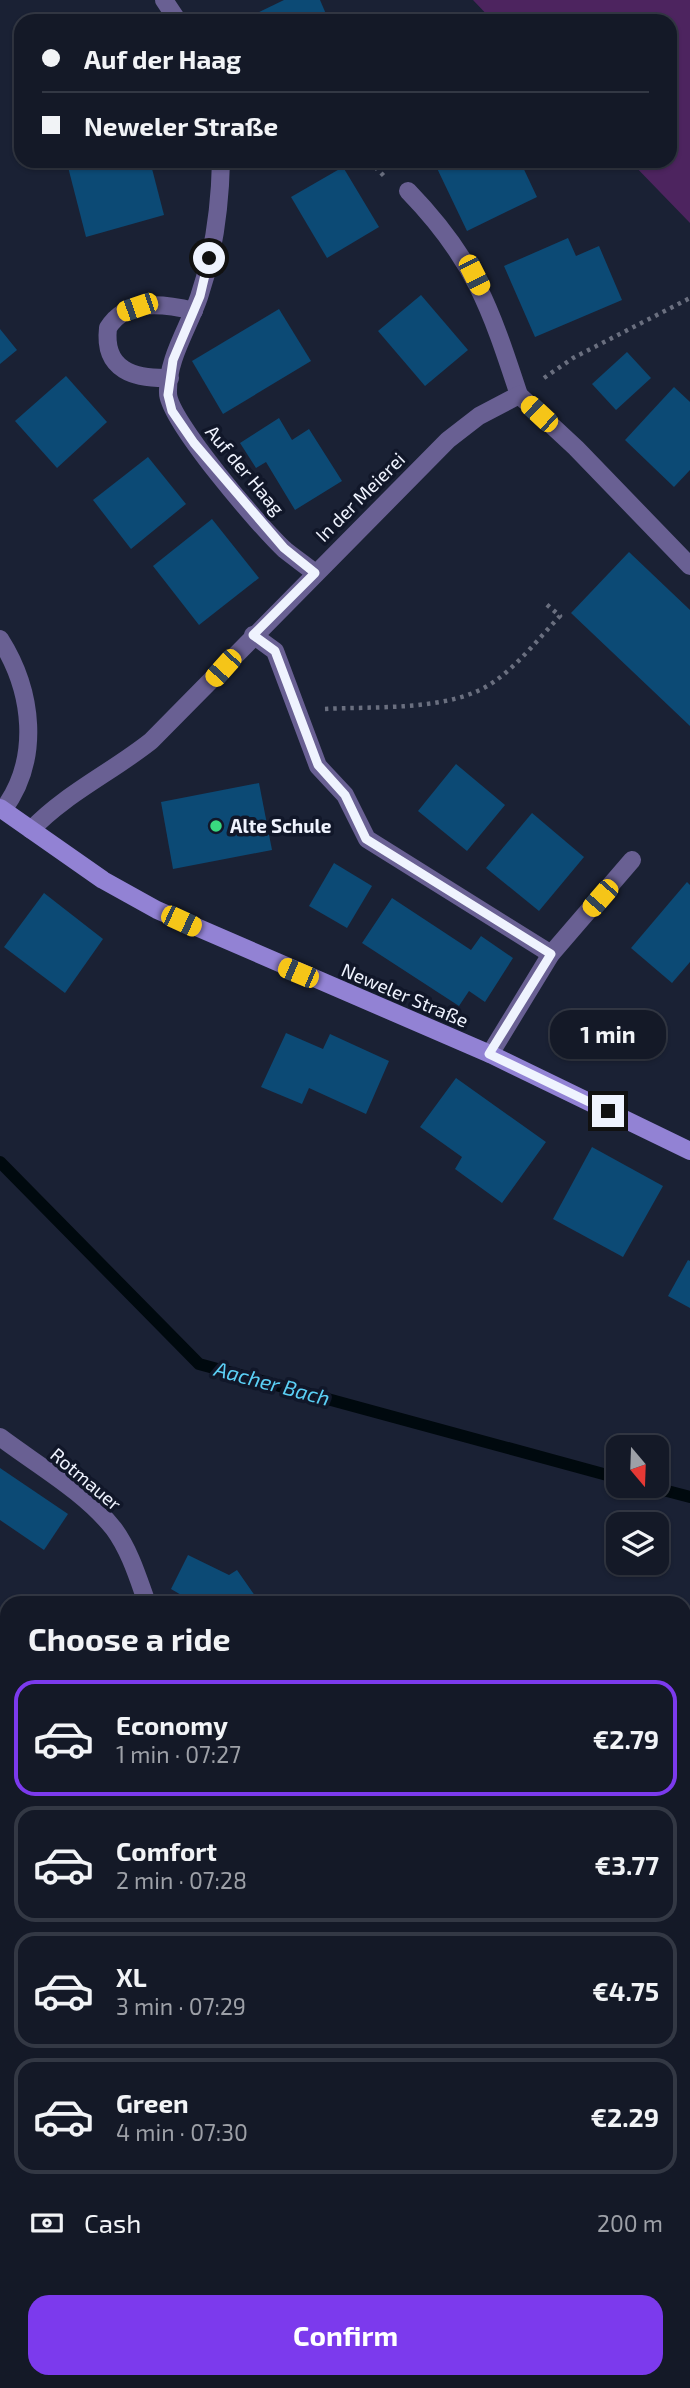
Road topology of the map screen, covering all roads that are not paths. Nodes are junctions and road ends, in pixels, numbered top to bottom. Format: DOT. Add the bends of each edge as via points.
graph roads {
  1 [pos="220,168"];
  2 [pos="408,191"];
  3 [pos="194,311"];
  4 [pos="170,379"];
  5 [pos="519,395"];
  6 [pos="690,566"];
  7 [pos="315,573"];
  8 [pos="253,635"];
  9 [pos="0,639"];
  10 [pos="1,809"];
  11 [pos="31,830"];
  12 [pos="632,860"];
  13 [pos="551,954"];
  14 [pos="489,1054"];
  15 [pos="690,1151"];
  16 [pos="0,1437"];
  17 [pos="144,1596"];
  1 -- 3 [label="street, Auf der Haag" via="214,239"];
  2 -- 5 [label="street" via="467,261 497,327"];
  3 -- 4 [label="street, Auf der Haag"];
  3 -- 4 [label="street" via="170,305 137,307 123,312 108,328 110,352 120,366 145,379"];
  4 -- 7 [label="street, Auf der Haag" via="168,395 181,426 284,548"];
  5 -- 6 [label="street"];
  5 -- 7 [label="street, In der Meierei" via="447,440"];
  7 -- 8 [label="street, In der Meierei"];
  8 -- 11 [label="street, In der Meierei" via="151,741 61,803"];
  8 -- 13 [label="street" via="275,651 318,765 345,795 366,839"];
  9 -- 10 [label="street" via="24,692 28,733 22,779"];
  10 -- 11 [label="main road, Neweler Straße"];
  11 -- 14 [label="main road, Neweler Straße" via="103,880 158,910"];
  12 -- 13 [label="street"];
  13 -- 14 [label="street"];
  14 -- 15 [label="main road, Neweler Straße"];
  16 -- 17 [label="street, Rotmauer" via="113,1528"];
}
